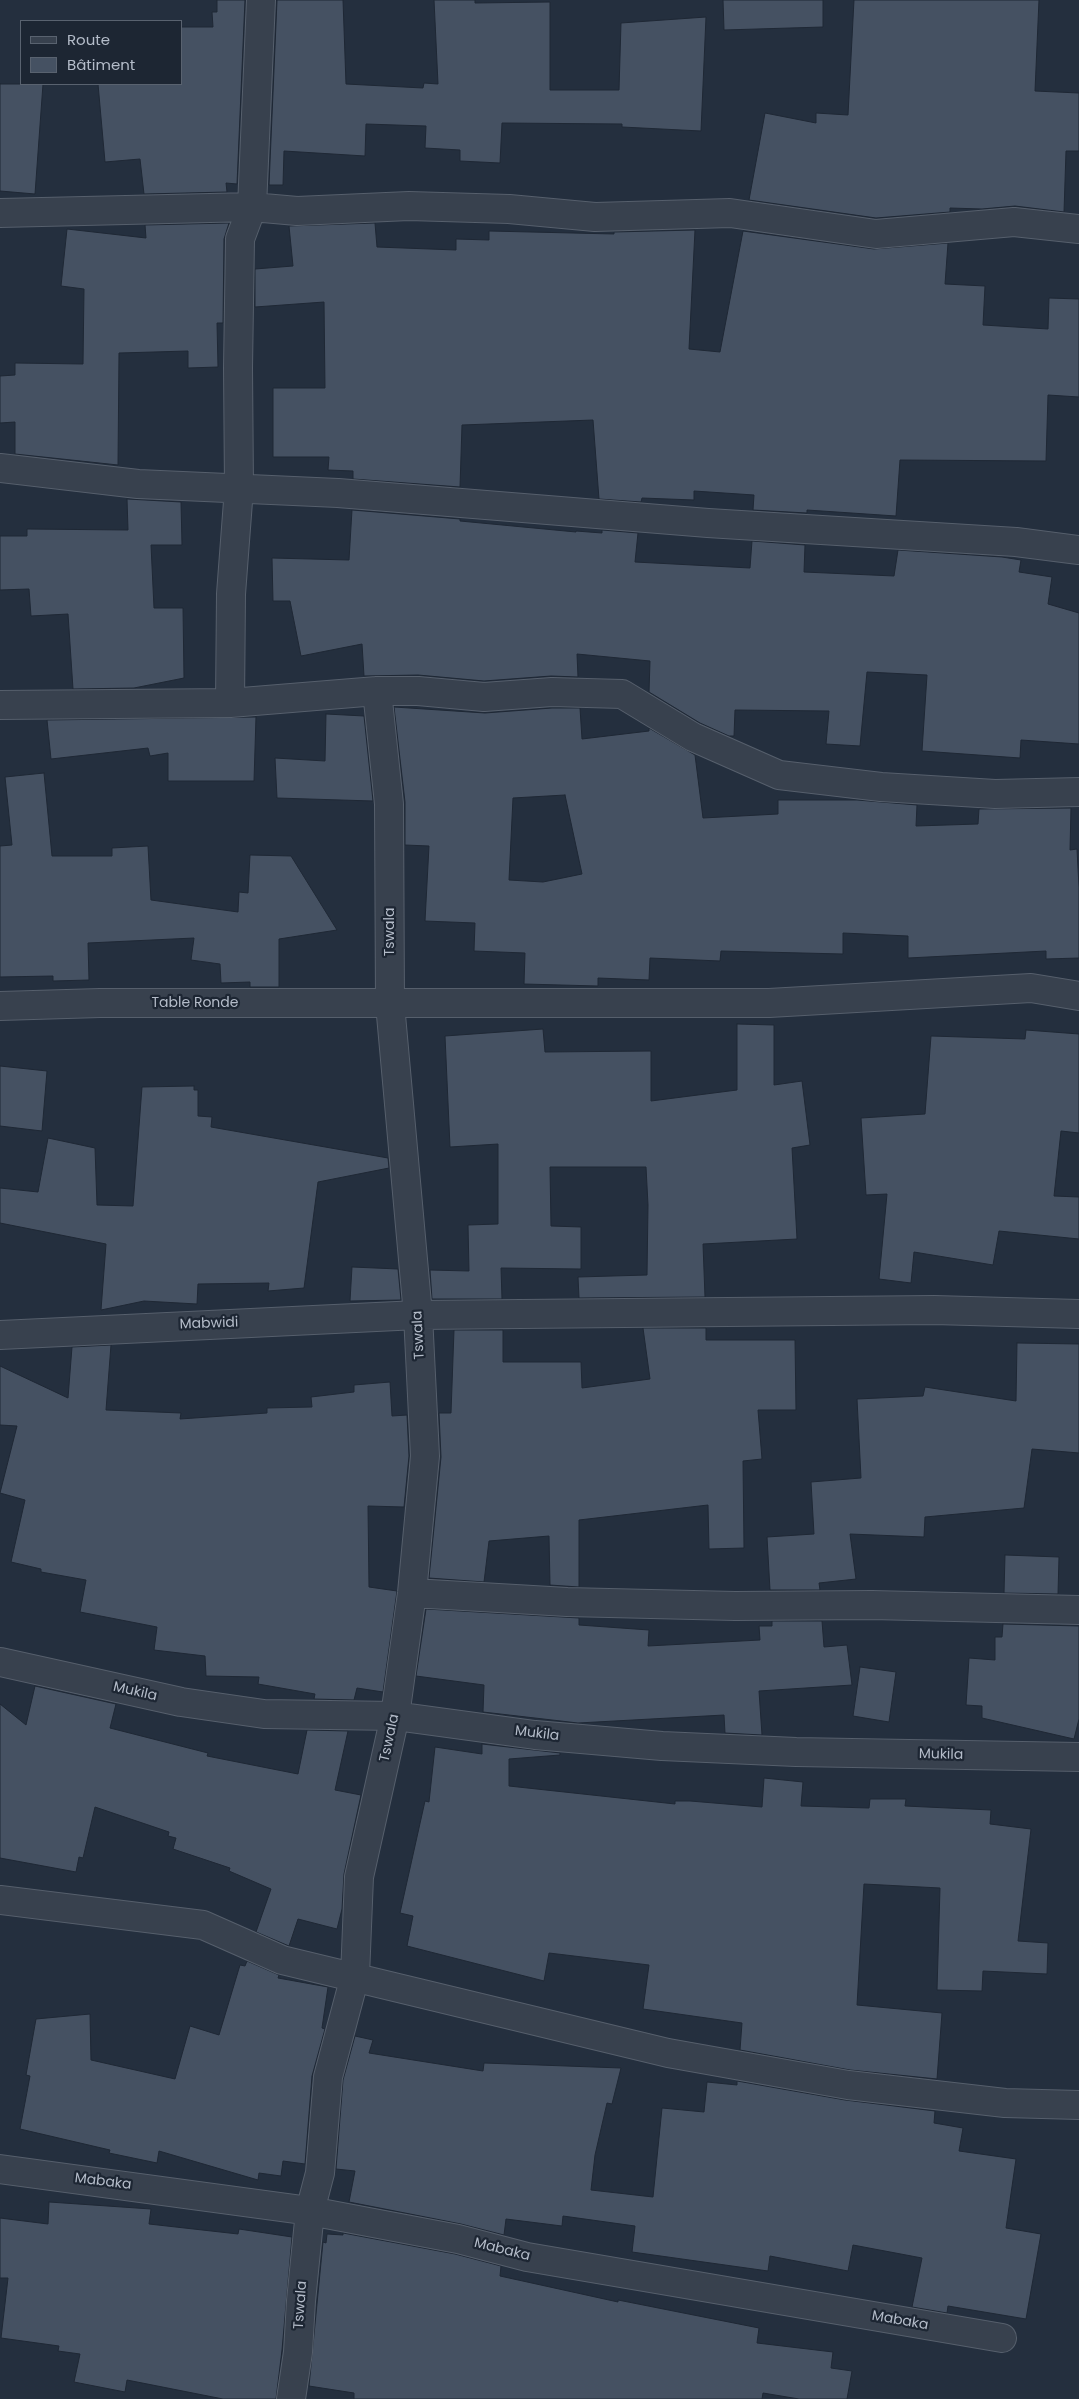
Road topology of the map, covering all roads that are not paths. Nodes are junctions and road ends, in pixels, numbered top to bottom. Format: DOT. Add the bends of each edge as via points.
graph roads {
  1 [pos="261,0"];
  2 [pos="252,208"];
  3 [pos="0,213"];
  4 [pos="1079,229"];
  5 [pos="0,468"];
  6 [pos="239,488"];
  7 [pos="1079,550"];
  8 [pos="377,691"];
  9 [pos="230,703"];
  10 [pos="0,705"];
  11 [pos="1079,792"];
  12 [pos="1079,996"];
  13 [pos="390,1004"];
  14 [pos="0,1006"];
  15 [pos="1079,1314"];
  16 [pos="418,1315"];
  17 [pos="0,1334"];
  18 [pos="412,1593"];
  19 [pos="1079,1610"];
  20 [pos="0,1662"];
  21 [pos="395,1716"];
  22 [pos="1079,1757"];
  23 [pos="0,1900"];
  24 [pos="355,1976"];
  25 [pos="1079,2105"];
  26 [pos="0,2169"];
  27 [pos="310,2211"];
  28 [pos="1002,2338"];
  29 [pos="291,2399"];
  1 -- 2 [label="street"];
  2 -- 3 [label="street"];
  2 -- 4 [label="street" via="297,211 427,206 595,217 730,212 876,234 1014,222"];
  2 -- 6 [label="street" via="240,239"];
  5 -- 6 [label="street" via="138,484"];
  6 -- 7 [label="street" via="1016,542"];
  6 -- 9 [label="street" via="231,594"];
  8 -- 9 [label="street"];
  8 -- 11 [label="street" via="484,697 552,692 622,694 693,737 779,775 881,787 995,794"];
  8 -- 13 [label="street, Tswala" via="389,804"];
  9 -- 10 [label="street"];
  12 -- 13 [label="street, Table Ronde" via="1031,988 769,1003"];
  13 -- 14 [label="street, Table Ronde"];
  13 -- 16 [label="street, Tswala"];
  15 -- 16 [label="street, Mabwidi" via="934,1310"];
  16 -- 17 [label="street, Mabwidi"];
  16 -- 18 [label="street, Tswala" via="424,1456"];
  18 -- 19 [label="street" via="566,1602"];
  18 -- 21 [label="street, Tswala"];
  20 -- 21 [label="street, Mukila" via="181,1702 264,1714"];
  21 -- 22 [label="street, Mukila" via="535,1735 662,1746"];
  21 -- 24 [label="street, Tswala" via="359,1877"];
  23 -- 24 [label="street" via="204,1925 282,1960"];
  24 -- 25 [label="street" via="687,2056 848,2085 1005,2103"];
  24 -- 27 [label="street, Tswala" via="328,2077 320,2173"];
  26 -- 27 [label="street, Mabaka"];
  27 -- 28 [label="street, Mabaka" via="458,2239 527,2257"];
  27 -- 29 [label="street, Tswala"];
}
